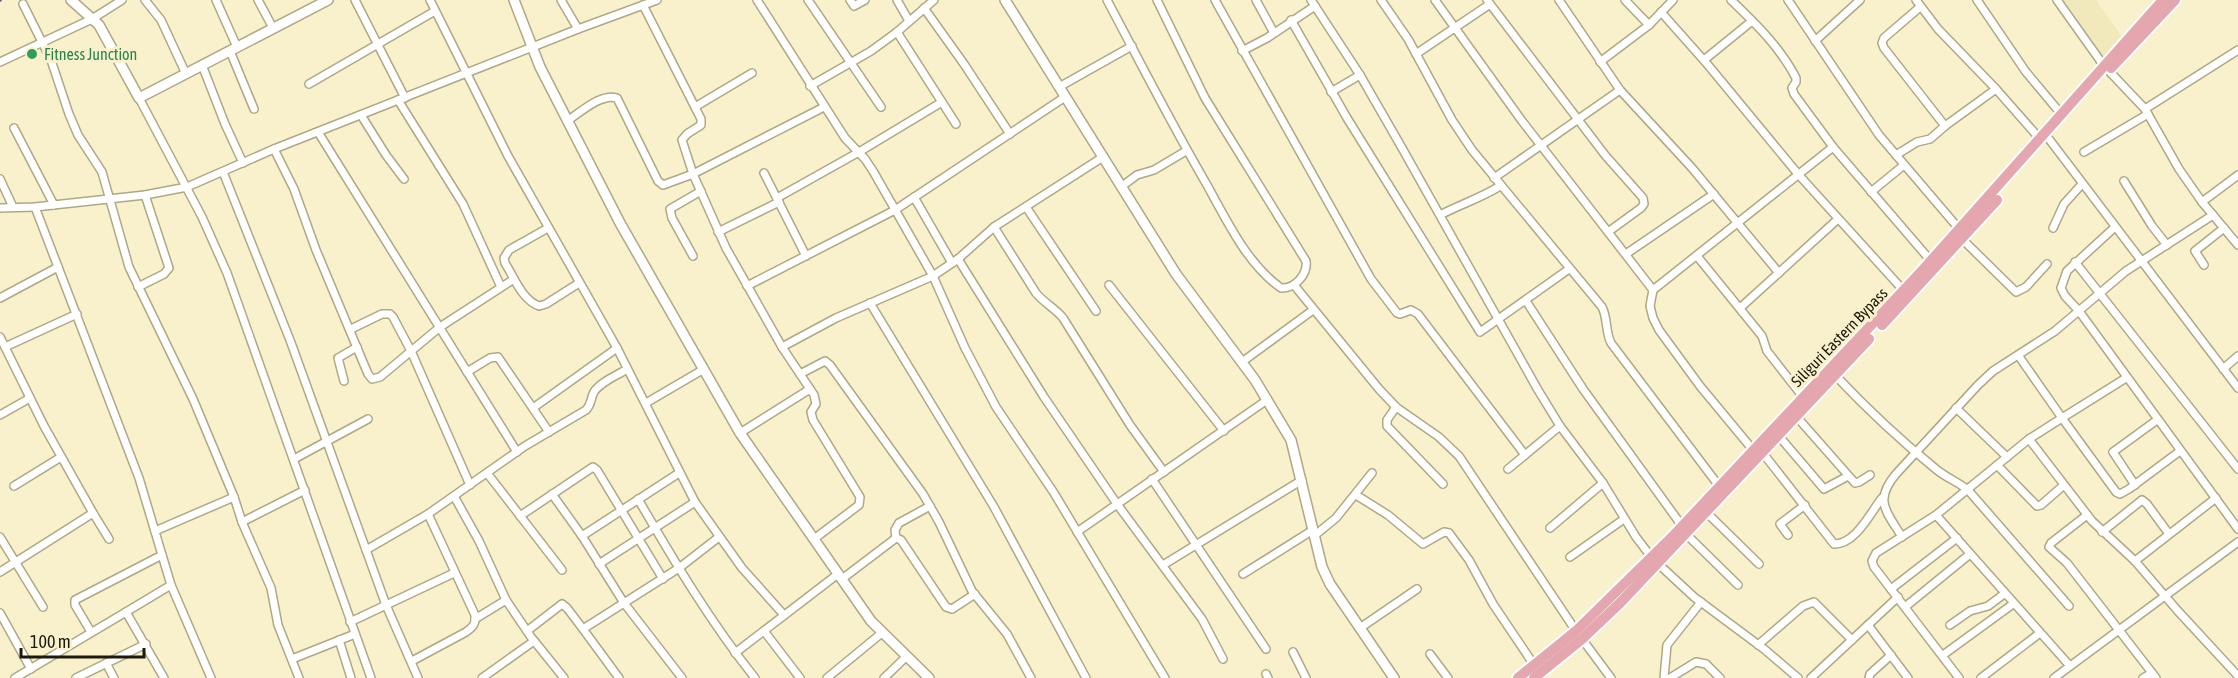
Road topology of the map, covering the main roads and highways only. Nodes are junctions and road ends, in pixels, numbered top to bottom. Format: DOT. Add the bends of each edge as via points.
graph roads {
  1 [pos="2175,0"];
  2 [pos="2156,3"];
  3 [pos="2107,68"];
  4 [pos="2044,139"];
  5 [pos="1961,234"];
  6 [pos="1757,451"];
  7 [pos="1684,530"];
  8 [pos="1579,635"];
  9 [pos="1518,678"];
  10 [pos="1534,678"];
  1 -- 3 [label="main road, Siliguri Eastern Bypass"];
  2 -- 3 [label="main road, Siliguri Eastern Bypass"];
  3 -- 4 [label="main road, Siliguri Eastern Bypass"];
  3 -- 4 [label="main road, Siliguri Eastern Bypass"];
  4 -- 5 [label="main road, Siliguri Eastern Bypass"];
  5 -- 6 [label="main road, Siliguri Eastern Bypass" via="1803,396"];
  5 -- 6 [label="main road, Siliguri Eastern Bypass" via="1835,375 1778,435"];
  6 -- 7 [label="main road, Siliguri Eastern Bypass" via="1719,486"];
  6 -- 7 [label="main road, Siliguri Eastern Bypass" via="1706,512"];
  7 -- 8 [label="main road, Siliguri Eastern Bypass"];
  8 -- 9 [label="main road, Siliguri Eastern Bypass"];
  8 -- 10 [label="main road, Siliguri Eastern Bypass"];
}
